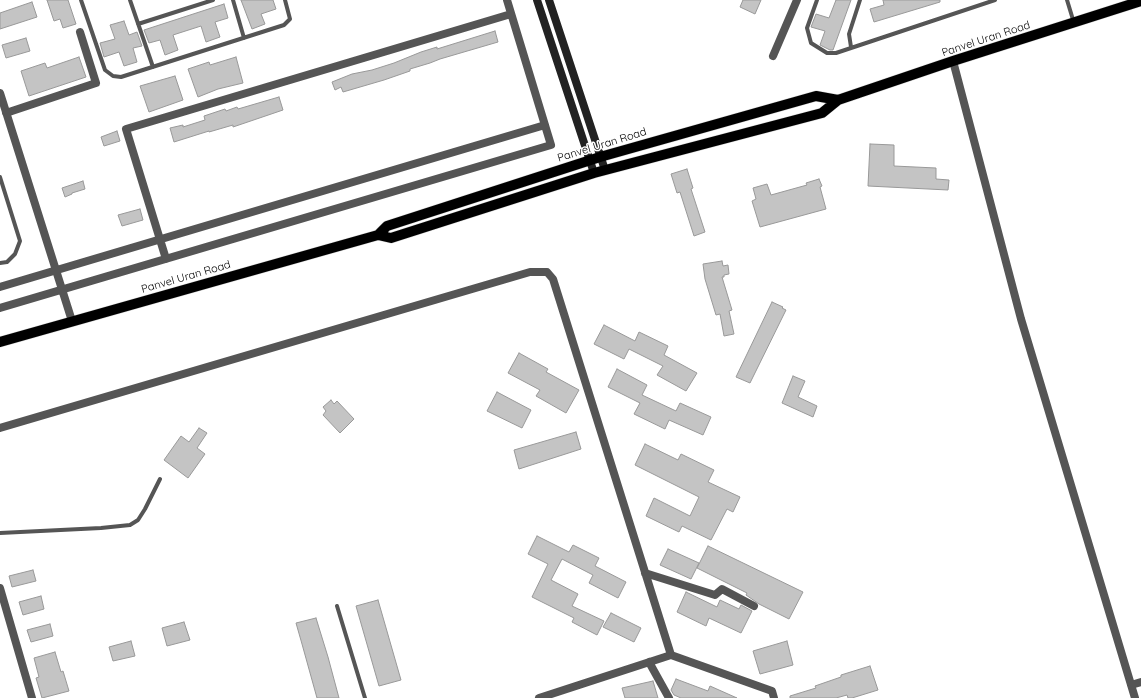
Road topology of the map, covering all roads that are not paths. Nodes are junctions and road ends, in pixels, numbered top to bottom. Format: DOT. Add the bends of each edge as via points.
graph roads {
  1 [pos="81,0"];
  2 [pos="130,0"];
  3 [pos="213,0"];
  4 [pos="233,0"];
  5 [pos="285,0"];
  6 [pos="507,0"];
  7 [pos="536,0"];
  8 [pos="549,0"];
  9 [pos="797,0"];
  10 [pos="817,0"];
  11 [pos="860,0"];
  12 [pos="995,0"];
  13 [pos="1067,0"];
  14 [pos="1141,2"];
  15 [pos="511,14"];
  16 [pos="1074,23"];
  17 [pos="138,24"];
  18 [pos="80,32"];
  19 [pos="244,38"];
  20 [pos="851,48"];
  21 [pos="773,56"];
  22 [pos="953,61"];
  23 [pos="153,67"];
  24 [pos="0,93"];
  25 [pos="838,100"];
  26 [pos="6,113"];
  27 [pos="545,125"];
  28 [pos="600,158"];
  29 [pos="589,161"];
  30 [pos="605,170"];
  31 [pos="594,173"];
  32 [pos="0,177"];
  33 [pos="378,235"];
  34 [pos="160,239"];
  35 [pos="166,259"];
  36 [pos="0,263"];
  37 [pos="56,270"];
  38 [pos="0,287"];
  39 [pos="62,290"];
  40 [pos="0,308"];
  41 [pos="72,321"];
  42 [pos="0,342"];
  43 [pos="0,428"];
  44 [pos="160,479"];
  45 [pos="0,533"];
  46 [pos="645,573"];
  47 [pos="0,588"];
  48 [pos="337,606"];
  49 [pos="754,606"];
  50 [pos="671,655"];
  51 [pos="649,662"];
  52 [pos="1141,682"];
  53 [pos="1131,685"];
  54 [pos="32,698"];
  55 [pos="365,698"];
  56 [pos="539,698"];
  57 [pos="669,698"];
  58 [pos="774,698"];
  59 [pos="1135,698"];
  1 -- 23 [label="lane" via="105,70 113,76 120,77"];
  2 -- 17 [label="lane"];
  3 -- 17 [label="lane"];
  4 -- 19 [label="lane"];
  5 -- 19 [label="lane" via="290,19 284,25"];
  6 -- 15 [label="street"];
  7 -- 29 [label="main road"];
  8 -- 28 [label="main road"];
  9 -- 21 [label="street"];
  10 -- 20 [label="lane" via="807,28 811,43 827,52 836,53"];
  11 -- 20 [label="lane" via="849,34"];
  12 -- 20 [label="lane"];
  13 -- 16 [label="lane"];
  14 -- 16 [label="main road, Panvel Uran Road"];
  15 -- 27 [label="street"];
  15 -- 34 [label="street" via="126,129"];
  16 -- 22 [label="main road, Panvel Uran Road"];
  17 -- 23 [label="lane"];
  18 -- 26 [label="street" via="96,83"];
  19 -- 23 [label="lane"];
  22 -- 25 [label="main road, Panvel Uran Road"];
  22 -- 53 [label="street" via="1021,319"];
  24 -- 26 [label="street"];
  25 -- 28 [label="main road, Panvel Uran Road" via="816,96"];
  25 -- 30 [label="main road, Panvel Uran Road" via="822,113"];
  26 -- 37 [label="street"];
  27 -- 34 [label="street"];
  27 -- 35 [label="street" via="551,145"];
  28 -- 29 [label="main road, Panvel Uran Road"];
  28 -- 30 [label="main road"];
  29 -- 31 [label="main road"];
  29 -- 33 [label="main road, Panvel Uran Road" via="387,226"];
  30 -- 31 [label="main road, Panvel Uran Road"];
  31 -- 33 [label="main road, Panvel Uran Road" via="391,238"];
  32 -- 36 [label="lane" via="20,241 15,254 7,262"];
  33 -- 41 [label="main road, Panvel Uran Road"];
  34 -- 35 [label="street"];
  34 -- 37 [label="street"];
  35 -- 39 [label="street"];
  37 -- 38 [label="street"];
  37 -- 39 [label="street"];
  39 -- 40 [label="street"];
  39 -- 41 [label="street"];
  41 -- 42 [label="main road, Panvel Uran Road"];
  43 -- 46 [label="street" via="530,272 547,272 553,279"];
  44 -- 45 [label="lane" via="138,520 130,525"];
  46 -- 49 [label="street" via="715,595 722,589"];
  46 -- 50 [label="street"];
  47 -- 54 [label="street"];
  48 -- 55 [label="lane"];
  50 -- 51 [label="street"];
  50 -- 58 [label="street" via="772,691"];
  51 -- 56 [label="street"];
  51 -- 57 [label="street"];
  52 -- 53 [label="street"];
  53 -- 59 [label="street"];
}
